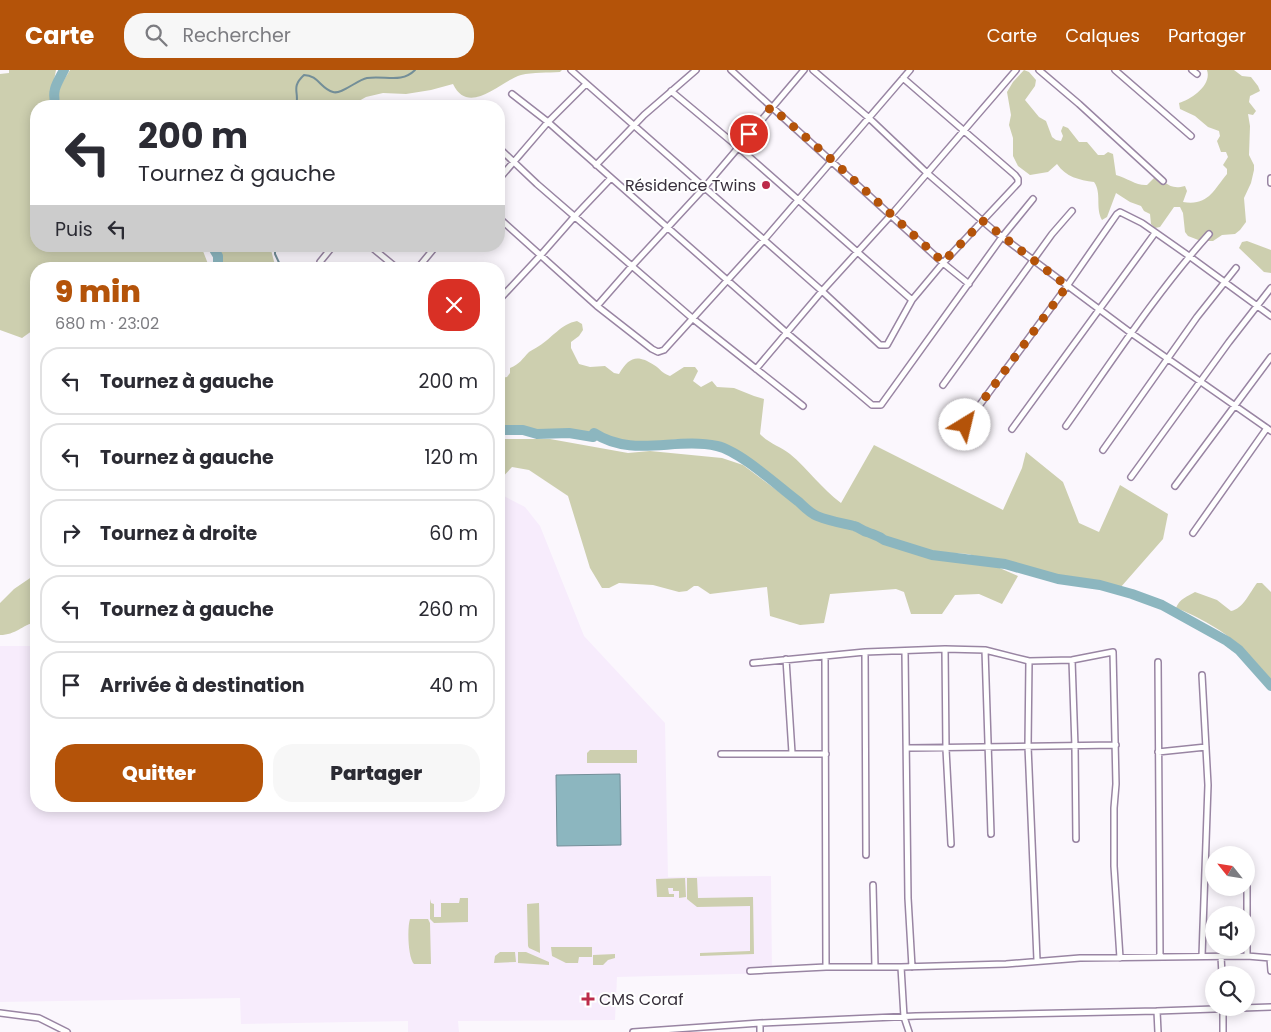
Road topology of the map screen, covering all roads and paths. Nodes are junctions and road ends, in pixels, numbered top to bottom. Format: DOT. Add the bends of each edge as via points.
graph roads {
  1 [pos="571,70"];
  2 [pos="696,70"];
  3 [pos="732,70"];
  4 [pos="804,70"];
  5 [pos="813,70"];
  6 [pos="910,70"];
  7 [pos="1016,70"];
  8 [pos="1039,70"];
  9 [pos="1115,70"];
  10 [pos="1192,70"];
  11 [pos="1197,74"];
  12 [pos="903,78"];
  13 [pos="586,84"];
  14 [pos="671,91"];
  15 [pos="512,94"];
  16 [pos="771,107"];
  17 [pos="869,118"];
  18 [pos="548,122"];
  19 [pos="633,126"];
  20 [pos="964,131"];
  21 [pos="1191,136"];
  22 [pos="738,147"];
  23 [pos="505,153"];
  24 [pos="832,160"];
  25 [pos="514,161"];
  26 [pos="596,165"];
  27 [pos="505,171"];
  28 [pos="927,173"];
  29 [pos="611,178"];
  30 [pos="1271,178"];
  31 [pos="1163,181"];
  32 [pos="1271,182"];
  33 [pos="704,188"];
  34 [pos="1033,199"];
  35 [pos="797,200"];
  36 [pos="1072,211"];
  37 [pos="892,214"];
  38 [pos="574,216"];
  39 [pos="983,221"];
  40 [pos="505,224"];
  41 [pos="668,227"];
  42 [pos="1155,233"];
  43 [pos="1209,234"];
  44 [pos="1002,236"];
  45 [pos="763,241"];
  46 [pos="858,251"];
  47 [pos="328,252"];
  48 [pos="377,252"];
  49 [pos="431,252"];
  50 [pos="540,256"];
  51 [pos="1189,256"];
  52 [pos="1033,260"];
  53 [pos="320,262"];
  54 [pos="389,262"];
  55 [pos="423,262"];
  56 [pos="943,262"];
  57 [pos="632,266"];
  58 [pos="1236,268"];
  59 [pos="727,280"];
  60 [pos="1225,282"];
  61 [pos="969,284"];
  62 [pos="1067,286"];
  63 [pos="1271,288"];
  64 [pos="822,291"];
  65 [pos="505,294"];
  66 [pos="912,300"];
  67 [pos="597,306"];
  68 [pos="1257,306"];
  69 [pos="1099,310"];
  70 [pos="1271,316"];
  71 [pos="692,318"];
  72 [pos="787,333"];
  73 [pos="1131,333"];
  74 [pos="1271,357"];
  75 [pos="1168,358"];
  76 [pos="756,369"];
  77 [pos="1201,382"];
  78 [pos="943,385"];
  79 [pos="804,406"];
  80 [pos="1234,406"];
  81 [pos="965,425"];
  82 [pos="1066,426"];
  83 [pos="1012,429"];
  84 [pos="1269,430"];
  85 [pos="1103,450"];
  86 [pos="1131,476"];
  87 [pos="1176,486"];
  88 [pos="1193,534"];
  89 [pos="945,650"];
  90 [pos="985,650"];
  91 [pos="865,652"];
  92 [pos="905,652"];
  93 [pos="824,656"];
  94 [pos="786,660"];
  95 [pos="1072,660"];
  96 [pos="1029,661"];
  97 [pos="1158,662"];
  98 [pos="753,663"];
  99 [pos="1202,675"];
  100 [pos="1116,745"];
  101 [pos="1028,746"];
  102 [pos="989,747"];
  103 [pos="1075,747"];
  104 [pos="1206,747"];
  105 [pos="908,748"];
  106 [pos="946,749"];
  107 [pos="1158,752"];
  108 [pos="792,753"];
  109 [pos="721,754"];
  110 [pos="826,754"];
  111 [pos="991,834"];
  112 [pos="1076,839"];
  113 [pos="951,844"];
  114 [pos="866,855"];
  115 [pos="873,885"];
  116 [pos="1202,956"];
  117 [pos="1222,956"];
  118 [pos="1247,956"];
  119 [pos="1160,957"];
  120 [pos="1120,958"];
  121 [pos="1271,958"];
  122 [pos="1037,960"];
  123 [pos="1222,966"];
  124 [pos="826,967"];
  125 [pos="875,967"];
  126 [pos="901,967"];
  127 [pos="912,967"];
  128 [pos="1271,970"];
  129 [pos="750,971"];
  130 [pos="1255,1007"];
  131 [pos="1271,1007"];
  132 [pos="1205,1009"];
  133 [pos="1157,1011"];
  134 [pos="0,1013"];
  135 [pos="1223,1016"];
  136 [pos="904,1017"];
  137 [pos="760,1023"];
  138 [pos="68,1032"];
  139 [pos="633,1032"];
  140 [pos="760,1032"];
  141 [pos="909,1032"];
  142 [pos="1158,1032"];
  143 [pos="1224,1032"];
  1 -- 13 [label="street"];
  2 -- 14 [label="street"];
  3 -- 16 [label="street"];
  4 -- 16 [label="street"];
  5 -- 17 [label="street"];
  6 -- 12 [label="street"];
  7 -- 20 [label="street"];
  8 -- 31 [label="street"];
  9 -- 21 [label="street"];
  10 -- 11 [label="street"];
  12 -- 17 [label="street"];
  12 -- 20 [label="street"];
  13 -- 18 [label="street"];
  13 -- 19 [label="street"];
  14 -- 19 [label="street"];
  14 -- 22 [label="street"];
  15 -- 18 [label="street"];
  16 -- 22 [label="street"];
  16 -- 24 [label="street"];
  17 -- 24 [label="street"];
  17 -- 28 [label="street"];
  18 -- 25 [label="street"];
  18 -- 26 [label="street"];
  19 -- 26 [label="street"];
  19 -- 33 [label="street"];
  20 -- 28 [label="street"];
  20 -- 39 [label="street" via="1018,179 1018,183"];
  22 -- 33 [label="street"];
  22 -- 35 [label="street"];
  23 -- 25 [label="street"];
  24 -- 35 [label="street"];
  24 -- 37 [label="street"];
  25 -- 27 [label="street"];
  25 -- 38 [label="street"];
  26 -- 29 [label="street"];
  28 -- 37 [label="street"];
  28 -- 39 [label="street"];
  29 -- 38 [label="street"];
  29 -- 41 [label="street"];
  30 -- 32 [label="street"];
  33 -- 41 [label="street"];
  33 -- 45 [label="street"];
  34 -- 44 [label="street"];
  35 -- 45 [label="street"];
  35 -- 46 [label="street"];
  36 -- 52 [label="street"];
  37 -- 46 [label="street"];
  37 -- 56 [label="street"];
  38 -- 50 [label="street"];
  38 -- 57 [label="street"];
  39 -- 44 [label="street"];
  39 -- 56 [label="street"];
  40 -- 50 [label="street"];
  41 -- 57 [label="street"];
  41 -- 59 [label="street"];
  42 -- 51 [label="street"];
  42 -- 62 [label="street" via="1120,212"];
  42 -- 69 [label="street"];
  43 -- 51 [label="street"];
  44 -- 52 [label="street"];
  44 -- 61 [label="street"];
  45 -- 59 [label="street"];
  45 -- 64 [label="street"];
  46 -- 64 [label="street"];
  46 -- 66 [label="street"];
  47 -- 53 [label="street"];
  48 -- 54 [label="street"];
  49 -- 55 [label="street"];
  50 -- 65 [label="street"];
  50 -- 67 [label="street"];
  51 -- 60 [label="street"];
  51 -- 73 [label="street"];
  52 -- 62 [label="street"];
  52 -- 78 [label="street"];
  56 -- 61 [label="street"];
  56 -- 66 [label="street"];
  57 -- 67 [label="street"];
  57 -- 71 [label="street"];
  58 -- 60 [label="street"];
  59 -- 71 [label="street"];
  59 -- 72 [label="street"];
  60 -- 68 [label="street"];
  60 -- 75 [label="street"];
  61 -- 72 [label="street" via="881,405 872,406"];
  62 -- 69 [label="street"];
  62 -- 81 [label="street"];
  63 -- 68 [label="street"];
  64 -- 66 [label="street" via="884,346"];
  64 -- 72 [label="street"];
  67 -- 71 [label="street" via="658,352 664,350"];
  68 -- 70 [label="street"];
  68 -- 77 [label="street"];
  69 -- 73 [label="street"];
  69 -- 83 [label="street"];
  71 -- 76 [label="street"];
  72 -- 76 [label="street"];
  73 -- 75 [label="street"];
  73 -- 82 [label="street"];
  74 -- 80 [label="street"];
  75 -- 77 [label="street"];
  75 -- 85 [label="street"];
  76 -- 79 [label="street"];
  77 -- 80 [label="street"];
  77 -- 86 [label="street"];
  80 -- 84 [label="street"];
  80 -- 87 [label="street"];
  84 -- 88 [label="street"];
  89 -- 90 [label="street"];
  89 -- 92 [label="street"];
  89 -- 106 [label="street"];
  90 -- 96 [label="street"];
  90 -- 102 [label="street"];
  91 -- 92 [label="street"];
  91 -- 93 [label="street"];
  91 -- 114 [label="street"];
  92 -- 105 [label="street"];
  93 -- 94 [label="street"];
  93 -- 110 [label="street"];
  94 -- 98 [label="street"];
  94 -- 108 [label="street"];
  95 -- 96 [label="street"];
  95 -- 100 [label="street" via="1113,652"];
  95 -- 103 [label="street"];
  96 -- 101 [label="street"];
  97 -- 107 [label="street"];
  99 -- 104 [label="street"];
  100 -- 103 [label="street"];
  100 -- 120 [label="street" via="1114,866"];
  101 -- 102 [label="street"];
  101 -- 103 [label="street"];
  101 -- 122 [label="street"];
  102 -- 106 [label="street"];
  102 -- 111 [label="street"];
  103 -- 112 [label="street"];
  104 -- 107 [label="street"];
  104 -- 116 [label="street" via="1208,785"];
  105 -- 106 [label="street"];
  105 -- 127 [label="street" via="908,898"];
  106 -- 113 [label="street"];
  107 -- 119 [label="street"];
  108 -- 109 [label="street"];
  108 -- 110 [label="street"];
  110 -- 124 [label="street"];
  115 -- 125 [label="street"];
  116 -- 119 [label="street"];
  117 -- 123 [label="street"];
  118 -- 121 [label="street"];
  119 -- 120 [label="street"];
  120 -- 122 [label="street"];
  121 -- 128 [label="street"];
  122 -- 127 [label="street"];
  124 -- 125 [label="street"];
  124 -- 129 [label="street"];
  125 -- 126 [label="street"];
  126 -- 127 [label="street"];
  126 -- 136 [label="street"];
  130 -- 131 [label="street"];
  132 -- 133 [label="street"];
  133 -- 136 [label="street"];
  133 -- 142 [label="street"];
  134 -- 138 [label="street" via="39,1018"];
  135 -- 143 [label="street"];
  136 -- 137 [label="street"];
  136 -- 141 [label="street"];
  137 -- 139 [label="street"];
  137 -- 140 [label="street"];
}
